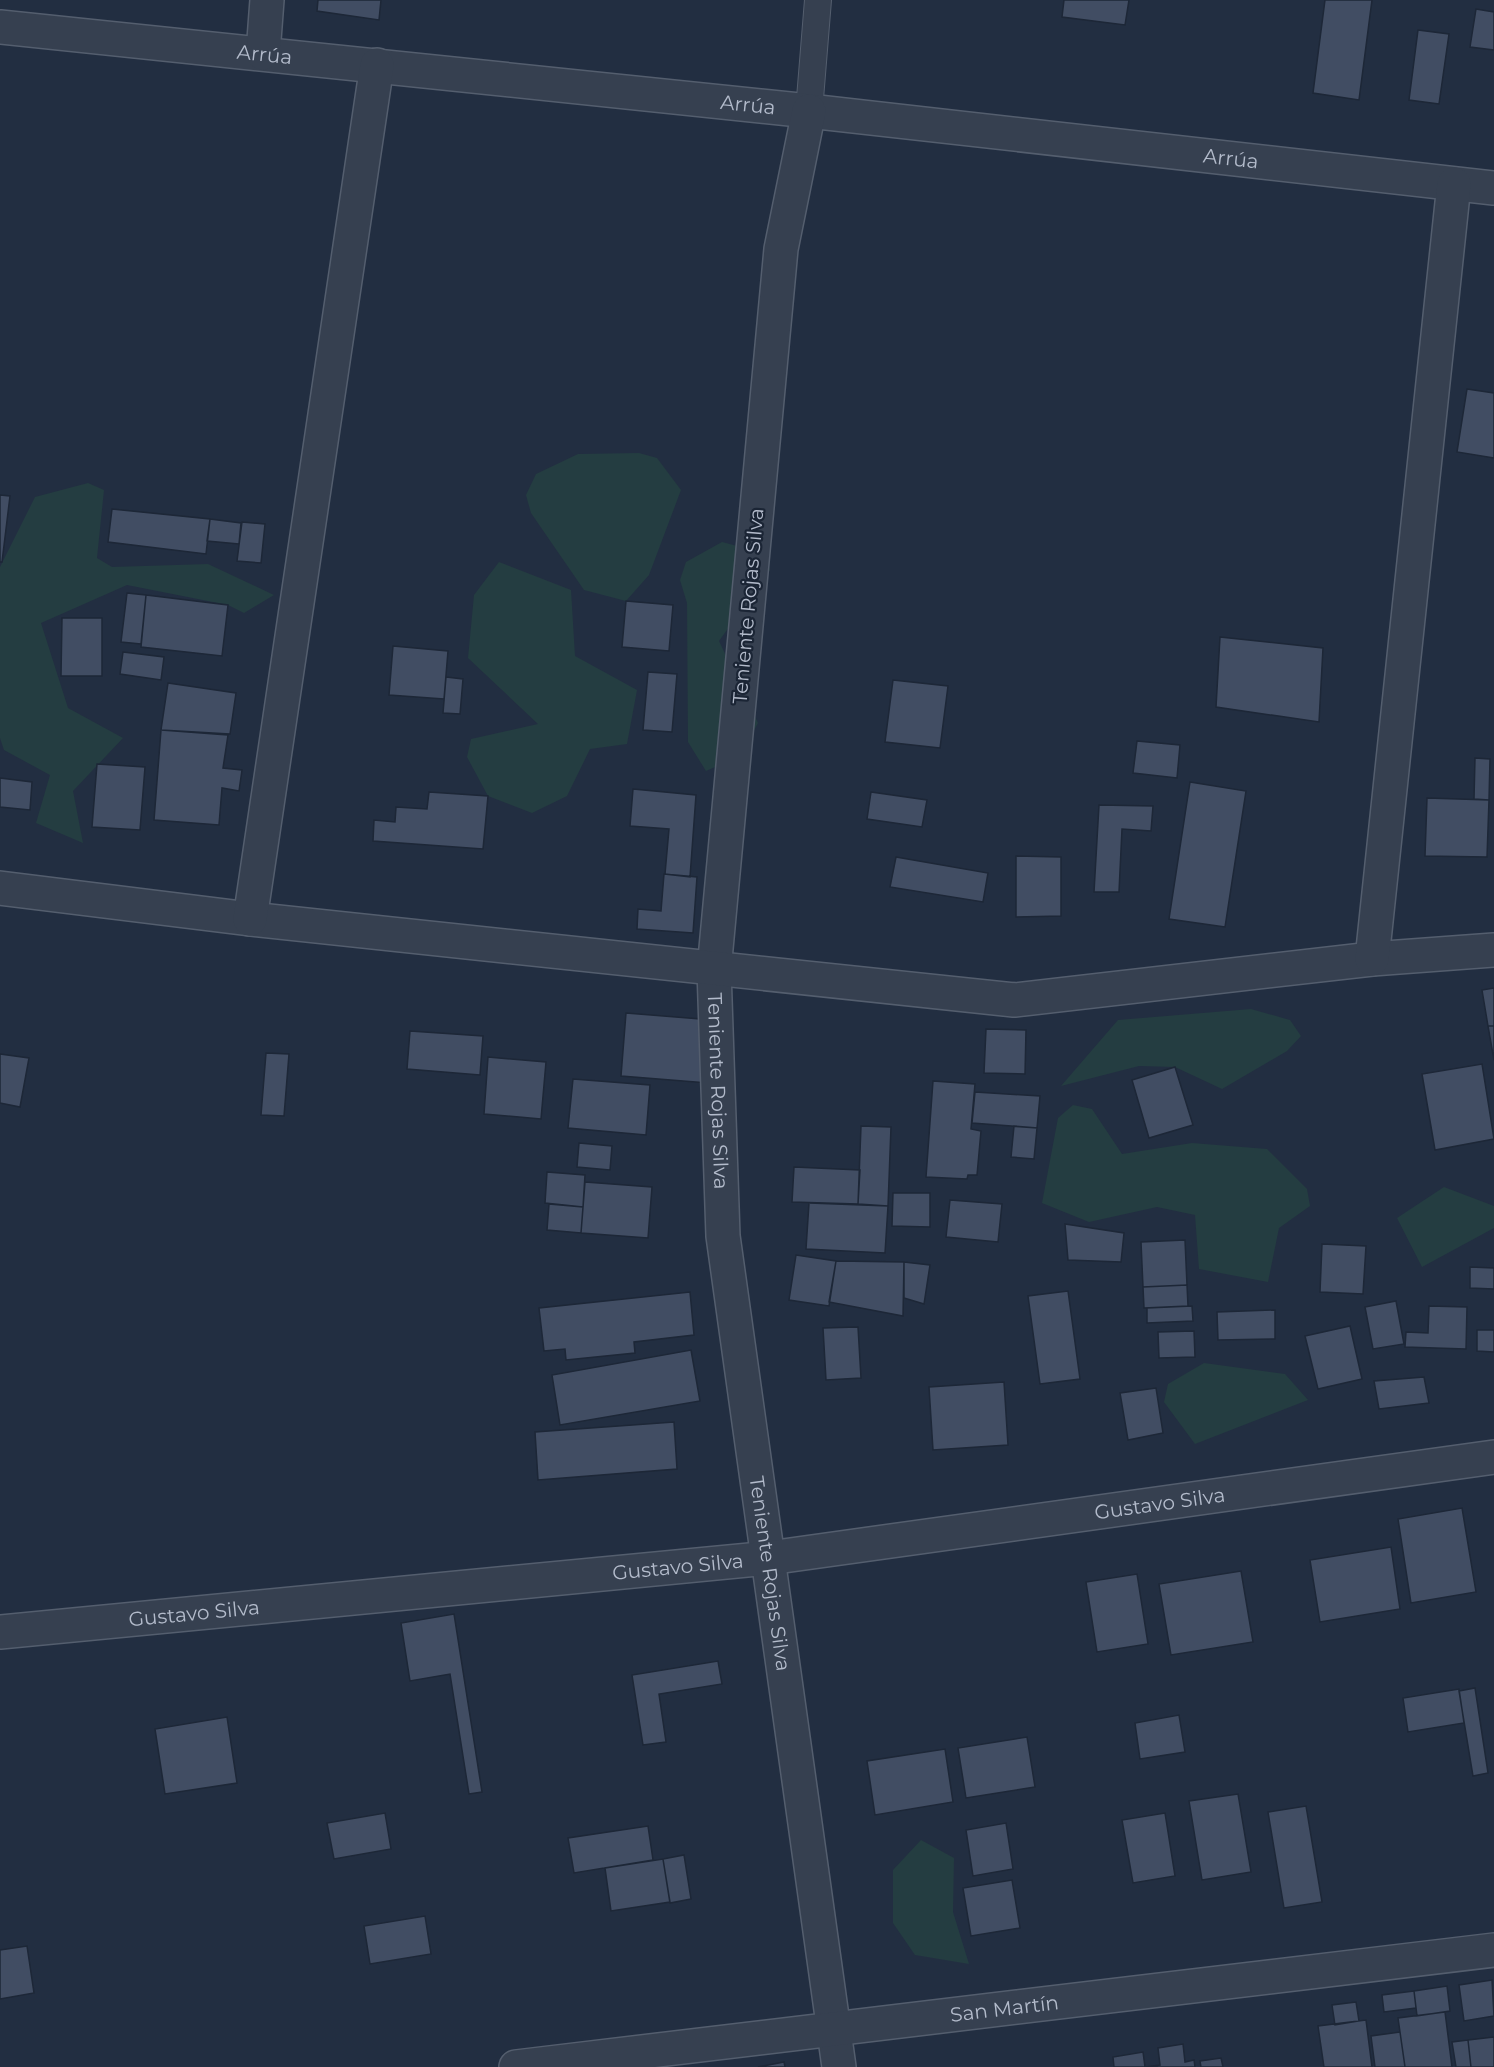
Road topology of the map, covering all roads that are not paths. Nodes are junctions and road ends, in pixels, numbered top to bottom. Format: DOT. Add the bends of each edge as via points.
graph roads {
  1 [pos="267,0"];
  2 [pos="818,0"];
  3 [pos="0,27"];
  4 [pos="263,53"];
  5 [pos="377,65"];
  6 [pos="809,111"];
  7 [pos="1454,184"];
  8 [pos="1494,188"];
  9 [pos="0,888"];
  10 [pos="250,919"];
  11 [pos="1494,950"];
  12 [pos="1372,959"];
  13 [pos="714,970"];
  14 [pos="1494,1457"];
  15 [pos="769,1558"];
  16 [pos="0,1632"];
  17 [pos="1494,1950"];
  18 [pos="833,2031"];
  19 [pos="516,2067"];
  20 [pos="839,2067"];
  1 -- 4 [label="street"];
  2 -- 6 [label="lane"];
  3 -- 4 [label="street, Arrúa"];
  4 -- 5 [label="street, Arrúa"];
  5 -- 6 [label="street, Arrúa"];
  5 -- 10 [label="street"];
  6 -- 7 [label="street, Arrúa"];
  6 -- 13 [label="street, Teniente Rojas Silva" via="781,249"];
  7 -- 8 [label="street, Arrúa"];
  7 -- 12 [label="street"];
  9 -- 10 [label="street"];
  10 -- 13 [label="street"];
  11 -- 12 [label="street"];
  12 -- 13 [label="street" via="1014,1000"];
  13 -- 15 [label="street, Teniente Rojas Silva" via="723,1236"];
  14 -- 15 [label="street, Gustavo Silva"];
  15 -- 16 [label="street, Gustavo Silva"];
  15 -- 18 [label="street, Teniente Rojas Silva"];
  17 -- 18 [label="street, San Martín"];
  18 -- 19 [label="street, San Martín"];
  18 -- 20 [label="street, Teniente Rojas Silva"];
}
